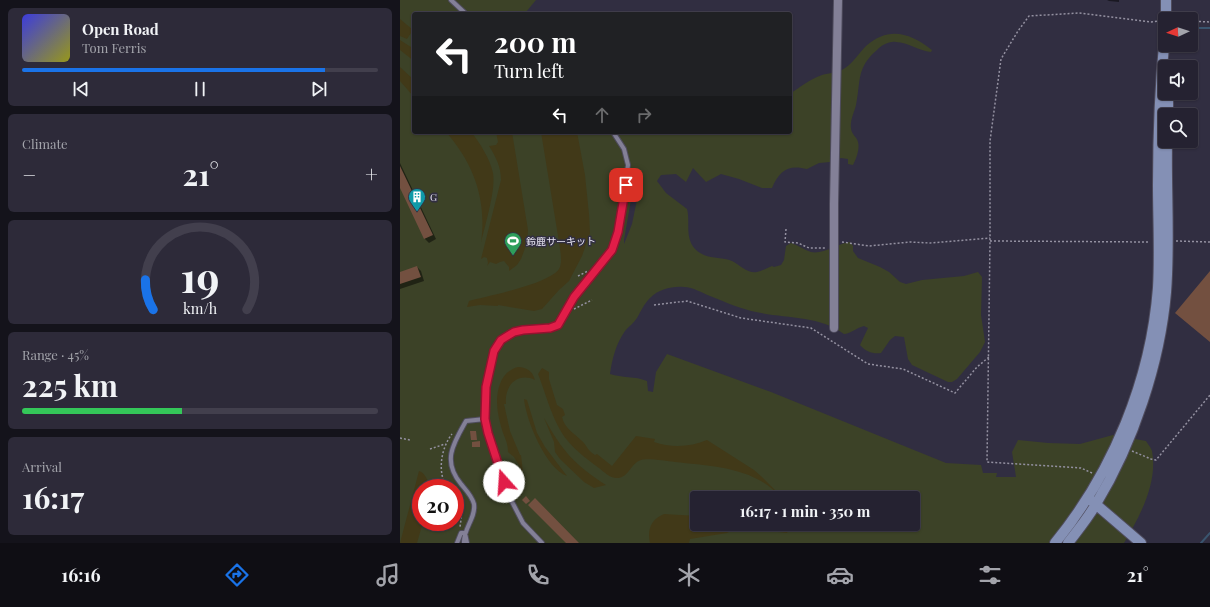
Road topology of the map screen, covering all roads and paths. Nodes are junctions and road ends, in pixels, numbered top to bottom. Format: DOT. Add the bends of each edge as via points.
graph roads {
  1 [pos="451,0"];
  2 [pos="838,0"];
  3 [pos="1166,0"];
  4 [pos="464,12"];
  5 [pos="1166,12"];
  6 [pos="1158,21"];
  7 [pos="1198,21"];
  8 [pos="1210,22"];
  9 [pos="1163,52"];
  10 [pos="614,134"];
  11 [pos="1167,148"];
  12 [pos="786,229"];
  13 [pos="990,238"];
  14 [pos="990,241"];
  15 [pos="1163,242"];
  16 [pos="1210,242"];
  17 [pos="834,248"];
  18 [pos="592,300"];
  19 [pos="654,305"];
  20 [pos="575,309"];
  21 [pos="834,328"];
  22 [pos="989,356"];
  23 [pos="1210,395"];
  24 [pos="485,419"];
  25 [pos="400,438"];
  26 [pos="410,440"];
  27 [pos="445,444"];
  28 [pos="430,448"];
  29 [pos="1125,448"];
  30 [pos="1099,477"];
  31 [pos="516,478"];
  32 [pos="504,482"];
  33 [pos="1088,497"];
  34 [pos="1096,504"];
  35 [pos="464,533"];
  36 [pos="458,543"];
  37 [pos="465,543"];
  38 [pos="542,543"];
  39 [pos="1055,543"];
  40 [pos="1068,543"];
  41 [pos="1141,543"];
  1 -- 4 [label="lane"];
  2 -- 17 [label="street"];
  3 -- 5 [label="street"];
  6 -- 13 [label="path" via="1073,13 1032,15 1025,21 1001,59 990,141"];
  7 -- 8 [label="path"];
  9 -- 15 [label="street" via="1158,164"];
  10 -- 24 [label="lane" via="624,149 628,165 618,232 612,250 574,297 558,325 519,330 498,343 486,387"];
  11 -- 15 [label="street"];
  12 -- 17 [label="path" via="785,242 798,243 809,248"];
  13 -- 14 [label="path"];
  13 -- 17 [label="path" via="869,246 842,242"];
  14 -- 15 [label="path"];
  14 -- 22 [label="path"];
  15 -- 16 [label="path"];
  15 -- 29 [label="street" via="1166,292 1163,320 1142,401"];
  15 -- 30 [label="street" via="1154,317 1143,370 1126,423"];
  17 -- 21 [label="street"];
  18 -- 20 [label="path"];
  19 -- 22 [label="path" via="687,301 741,318 811,328 868,364 904,369 955,393"];
  22 -- 30 [label="path" via="988,462 1081,468"];
  23 -- 29 [label="path" via="1156,460"];
  24 -- 32 [label="lane"];
  24 -- 35 [label="lane" via="466,422 456,439 451,456 453,474 474,503 473,513"];
  25 -- 26 [label="path"];
  27 -- 28 [label="path"];
  29 -- 34 [label="street"];
  30 -- 33 [label="street"];
  31 -- 32 [label="lane"];
  32 -- 38 [label="lane" via="520,519"];
  33 -- 34 [label="street"];
  33 -- 39 [label="street"];
  34 -- 40 [label="street"];
  34 -- 41 [label="street"];
  35 -- 36 [label="lane" via="459,536"];
  35 -- 37 [label="lane"];
}
